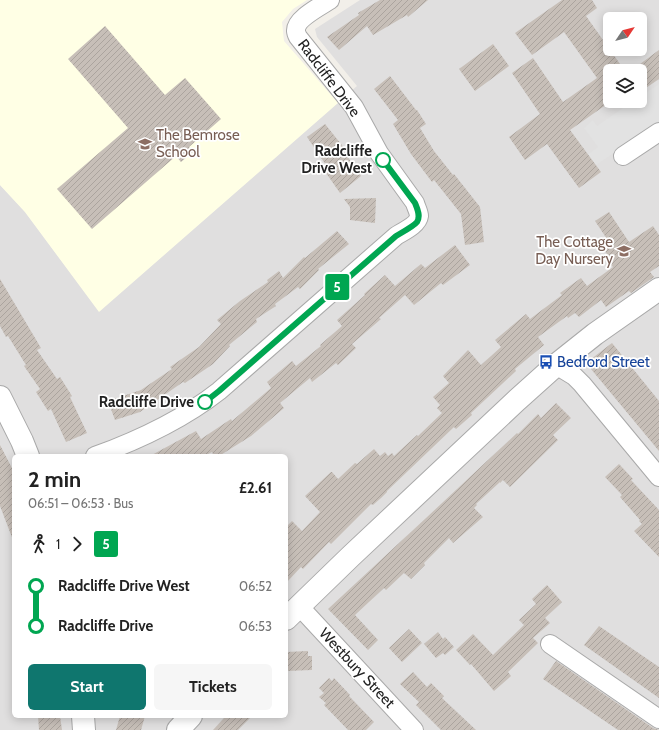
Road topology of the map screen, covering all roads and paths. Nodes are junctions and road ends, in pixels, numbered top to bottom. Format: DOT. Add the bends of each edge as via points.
graph roads {
  1 [pos="330,0"];
  2 [pos="659,132"];
  3 [pos="623,156"];
  4 [pos="659,289"];
  5 [pos="556,365"];
  6 [pos="0,397"];
  7 [pos="27,454"];
  8 [pos="101,454"];
  9 [pos="659,477"];
  10 [pos="292,613"];
  11 [pos="550,644"];
  12 [pos="83,718"];
  13 [pos="189,718"];
  14 [pos="659,719"];
  15 [pos="84,730"];
  16 [pos="178,730"];
  17 [pos="414,730"];
  1 -- 8 [label="street, Radcliffe Drive" via="300,21 296,30 298,37 354,107 379,153 415,203 418,211 417,222 396,236 205,402 164,426"];
  2 -- 3 [label="street"];
  4 -- 5 [label="street"];
  5 -- 9 [label="street" via="582,384"];
  5 -- 10 [label="street"];
  6 -- 7 [label="street"];
  10 -- 17 [label="street, Westbury Street"];
  11 -- 14 [label="street"];
  12 -- 15 [label="street"];
  13 -- 16 [label="street"];
}
